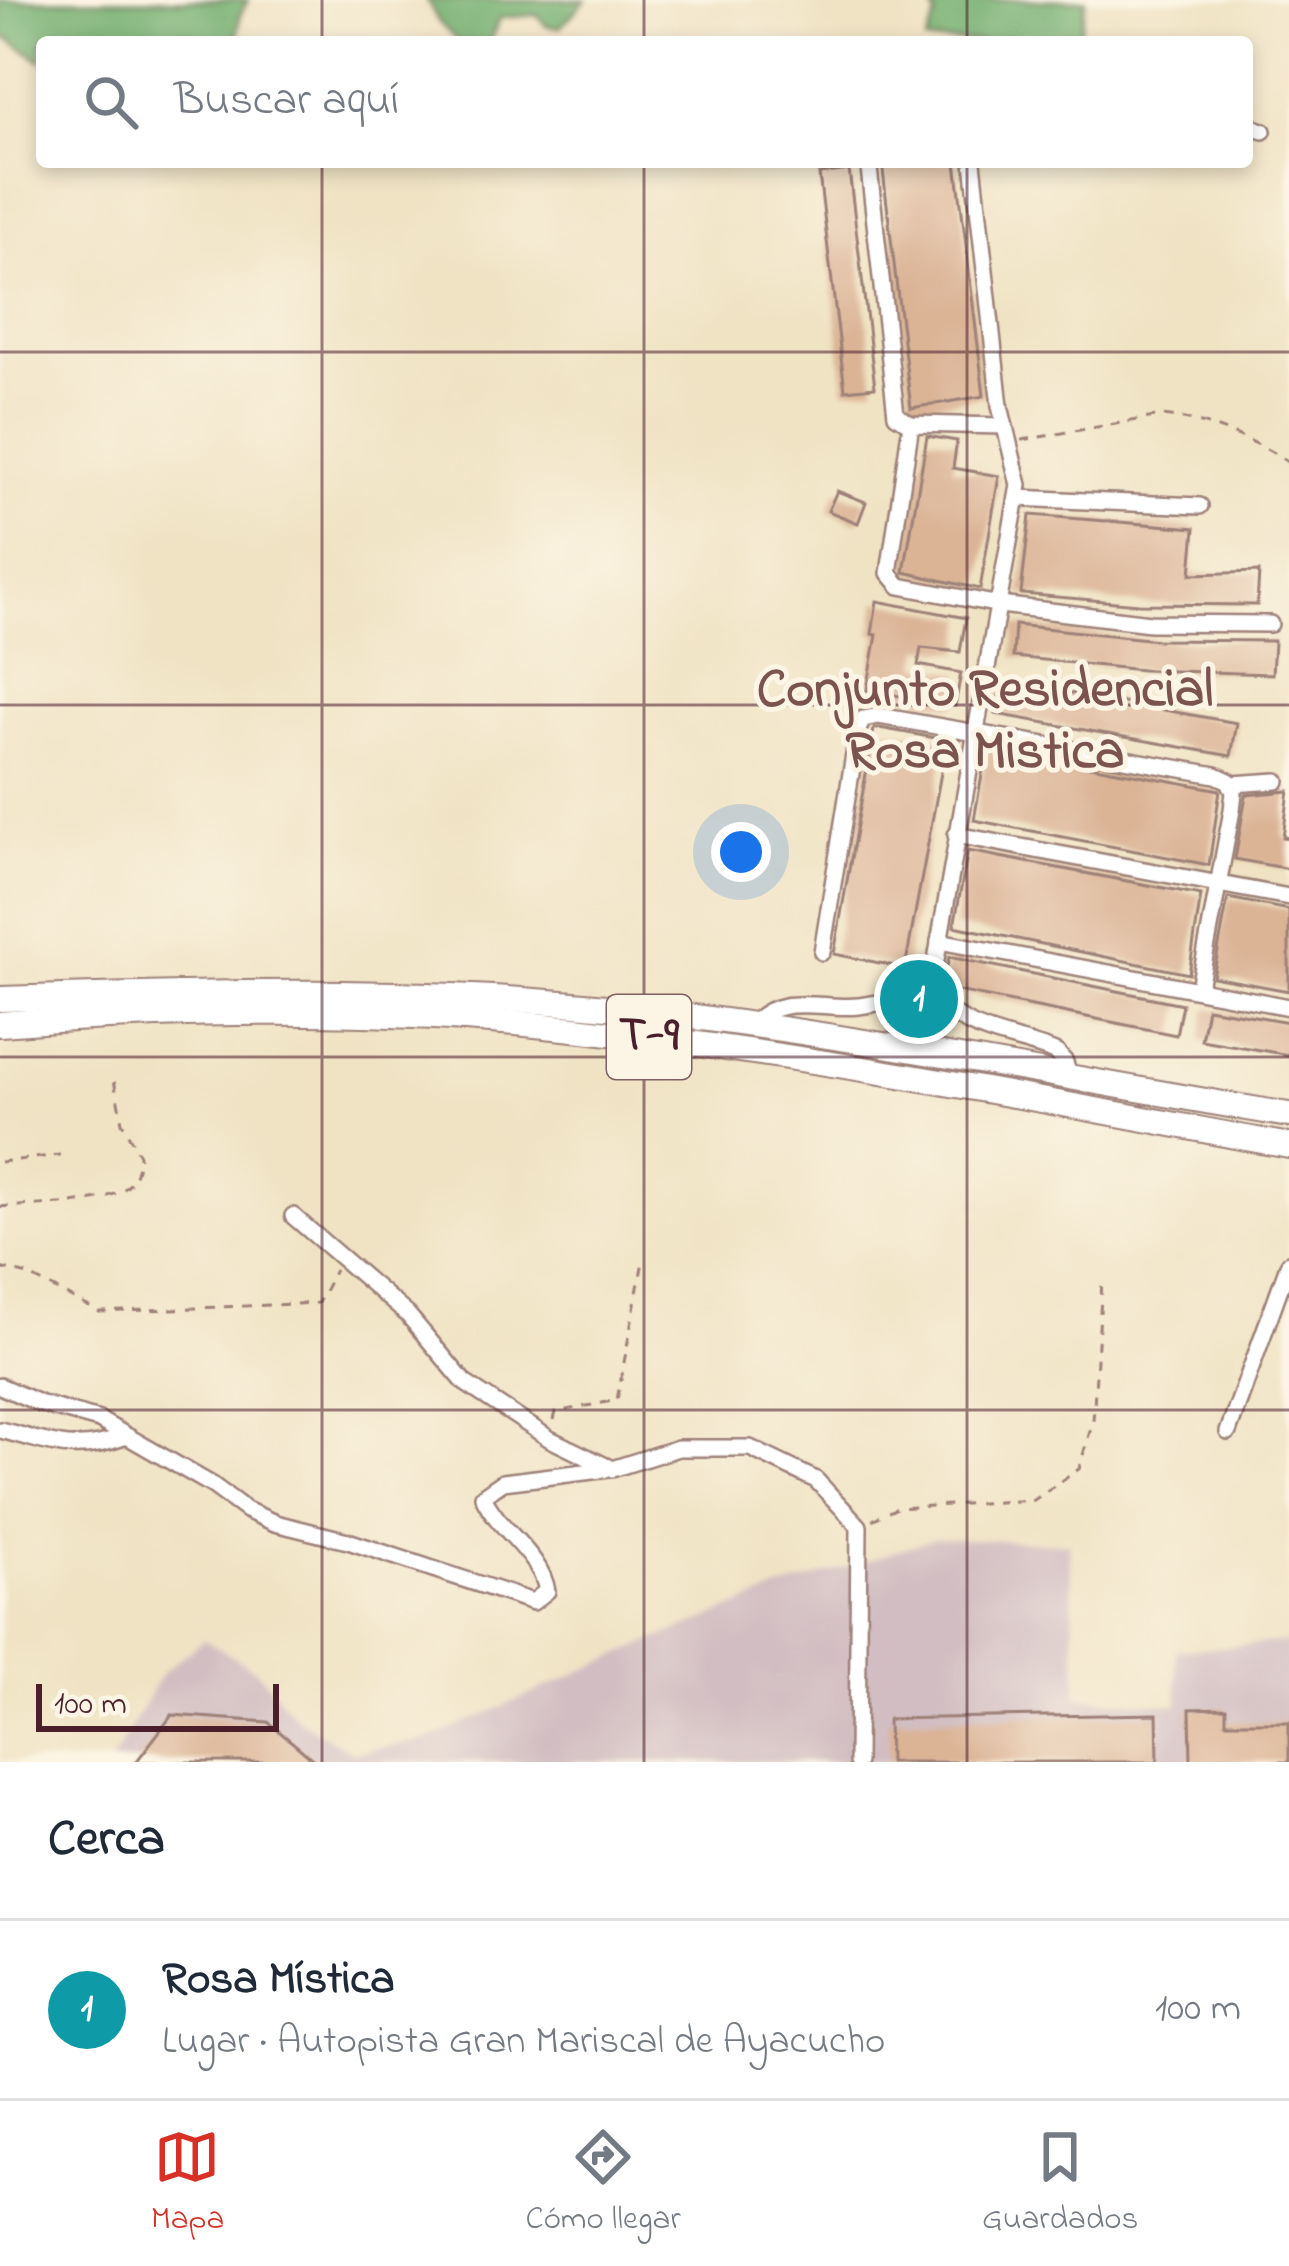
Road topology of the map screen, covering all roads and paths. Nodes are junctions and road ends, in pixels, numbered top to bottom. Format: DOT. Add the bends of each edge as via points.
graph roads {
  1 [pos="869,168"];
  2 [pos="975,168"];
  3 [pos="911,424"];
  4 [pos="1004,426"];
  5 [pos="1009,444"];
  6 [pos="1289,463"];
  7 [pos="1017,498"];
  8 [pos="1200,506"];
  9 [pos="1000,605"];
  10 [pos="1270,624"];
  11 [pos="974,732"];
  12 [pos="1277,781"];
  13 [pos="1232,784"];
  14 [pos="956,835"];
  15 [pos="1218,883"];
  16 [pos="1289,897"];
  17 [pos="939,941"];
  18 [pos="822,952"];
  19 [pos="932,983"];
  20 [pos="1199,988"];
  21 [pos="0,999"];
  22 [pos="1289,1006"];
  23 [pos="0,1024"];
  24 [pos="750,1027"];
  25 [pos="1069,1079"];
  26 [pos="114,1080"];
  27 [pos="1289,1115"];
  28 [pos="1289,1146"];
  29 [pos="60,1155"];
  30 [pos="0,1162"];
  31 [pos="0,1207"];
  32 [pos="292,1216"];
  33 [pos="341,1258"];
  34 [pos="643,1261"];
  35 [pos="1289,1263"];
  36 [pos="0,1268"];
  37 [pos="1102,1282"];
  38 [pos="0,1386"];
  39 [pos="0,1430"];
  40 [pos="1228,1432"];
  41 [pos="124,1437"];
  42 [pos="550,1439"];
  43 [pos="612,1469"];
  44 [pos="859,1526"];
  45 [pos="856,1762"];
  1 -- 3 [label="street" via="894,409"];
  2 -- 4 [label="street"];
  3 -- 4 [label="street"];
  3 -- 9 [label="street" via="891,579"];
  4 -- 5 [label="street"];
  5 -- 6 [label="path" via="1161,416"];
  5 -- 7 [label="street"];
  7 -- 8 [label="street"];
  7 -- 9 [label="street"];
  9 -- 10 [label="street" via="1150,623"];
  9 -- 11 [label="street"];
  11 -- 13 [label="street"];
  11 -- 14 [label="street"];
  11 -- 18 [label="street" via="879,716 860,723"];
  12 -- 13 [label="street"];
  13 -- 15 [label="street"];
  14 -- 15 [label="street"];
  14 -- 17 [label="street"];
  15 -- 16 [label="street"];
  15 -- 20 [label="street"];
  17 -- 19 [label="street"];
  17 -- 20 [label="street"];
  19 -- 24 [label="street" via="860,1006 779,1006"];
  19 -- 25 [label="street" via="939,1000 975,1026 1057,1054"];
  20 -- 22 [label="street"];
  21 -- 24 [label="highway, T-9" via="417,993"];
  23 -- 28 [label="highway, T-9" via="334,1015 540,1025 878,1070"];
  24 -- 25 [label="highway, T-9"];
  25 -- 27 [label="highway, T-9"];
  26 -- 31 [label="path" via="139,1155 132,1180 105,1195"];
  29 -- 30 [label="path"];
  32 -- 33 [label="street"];
  33 -- 36 [label="path" via="318,1304 99,1312"];
  33 -- 42 [label="street" via="408,1315 465,1383"];
  34 -- 42 [label="path" via="617,1400 556,1412"];
  35 -- 40 [label="street"];
  37 -- 44 [label="path" via="1093,1421 1079,1469 1034,1500 897,1508"];
  38 -- 41 [label="street" via="99,1420"];
  39 -- 41 [label="street" via="71,1450"];
  41 -- 43 [label="street" via="275,1523 533,1602 548,1591 543,1569 493,1518 483,1496 503,1482"];
  42 -- 43 [label="street"];
  43 -- 44 [label="street" via="679,1448 750,1448 816,1480"];
  44 -- 45 [label="street"];
}
